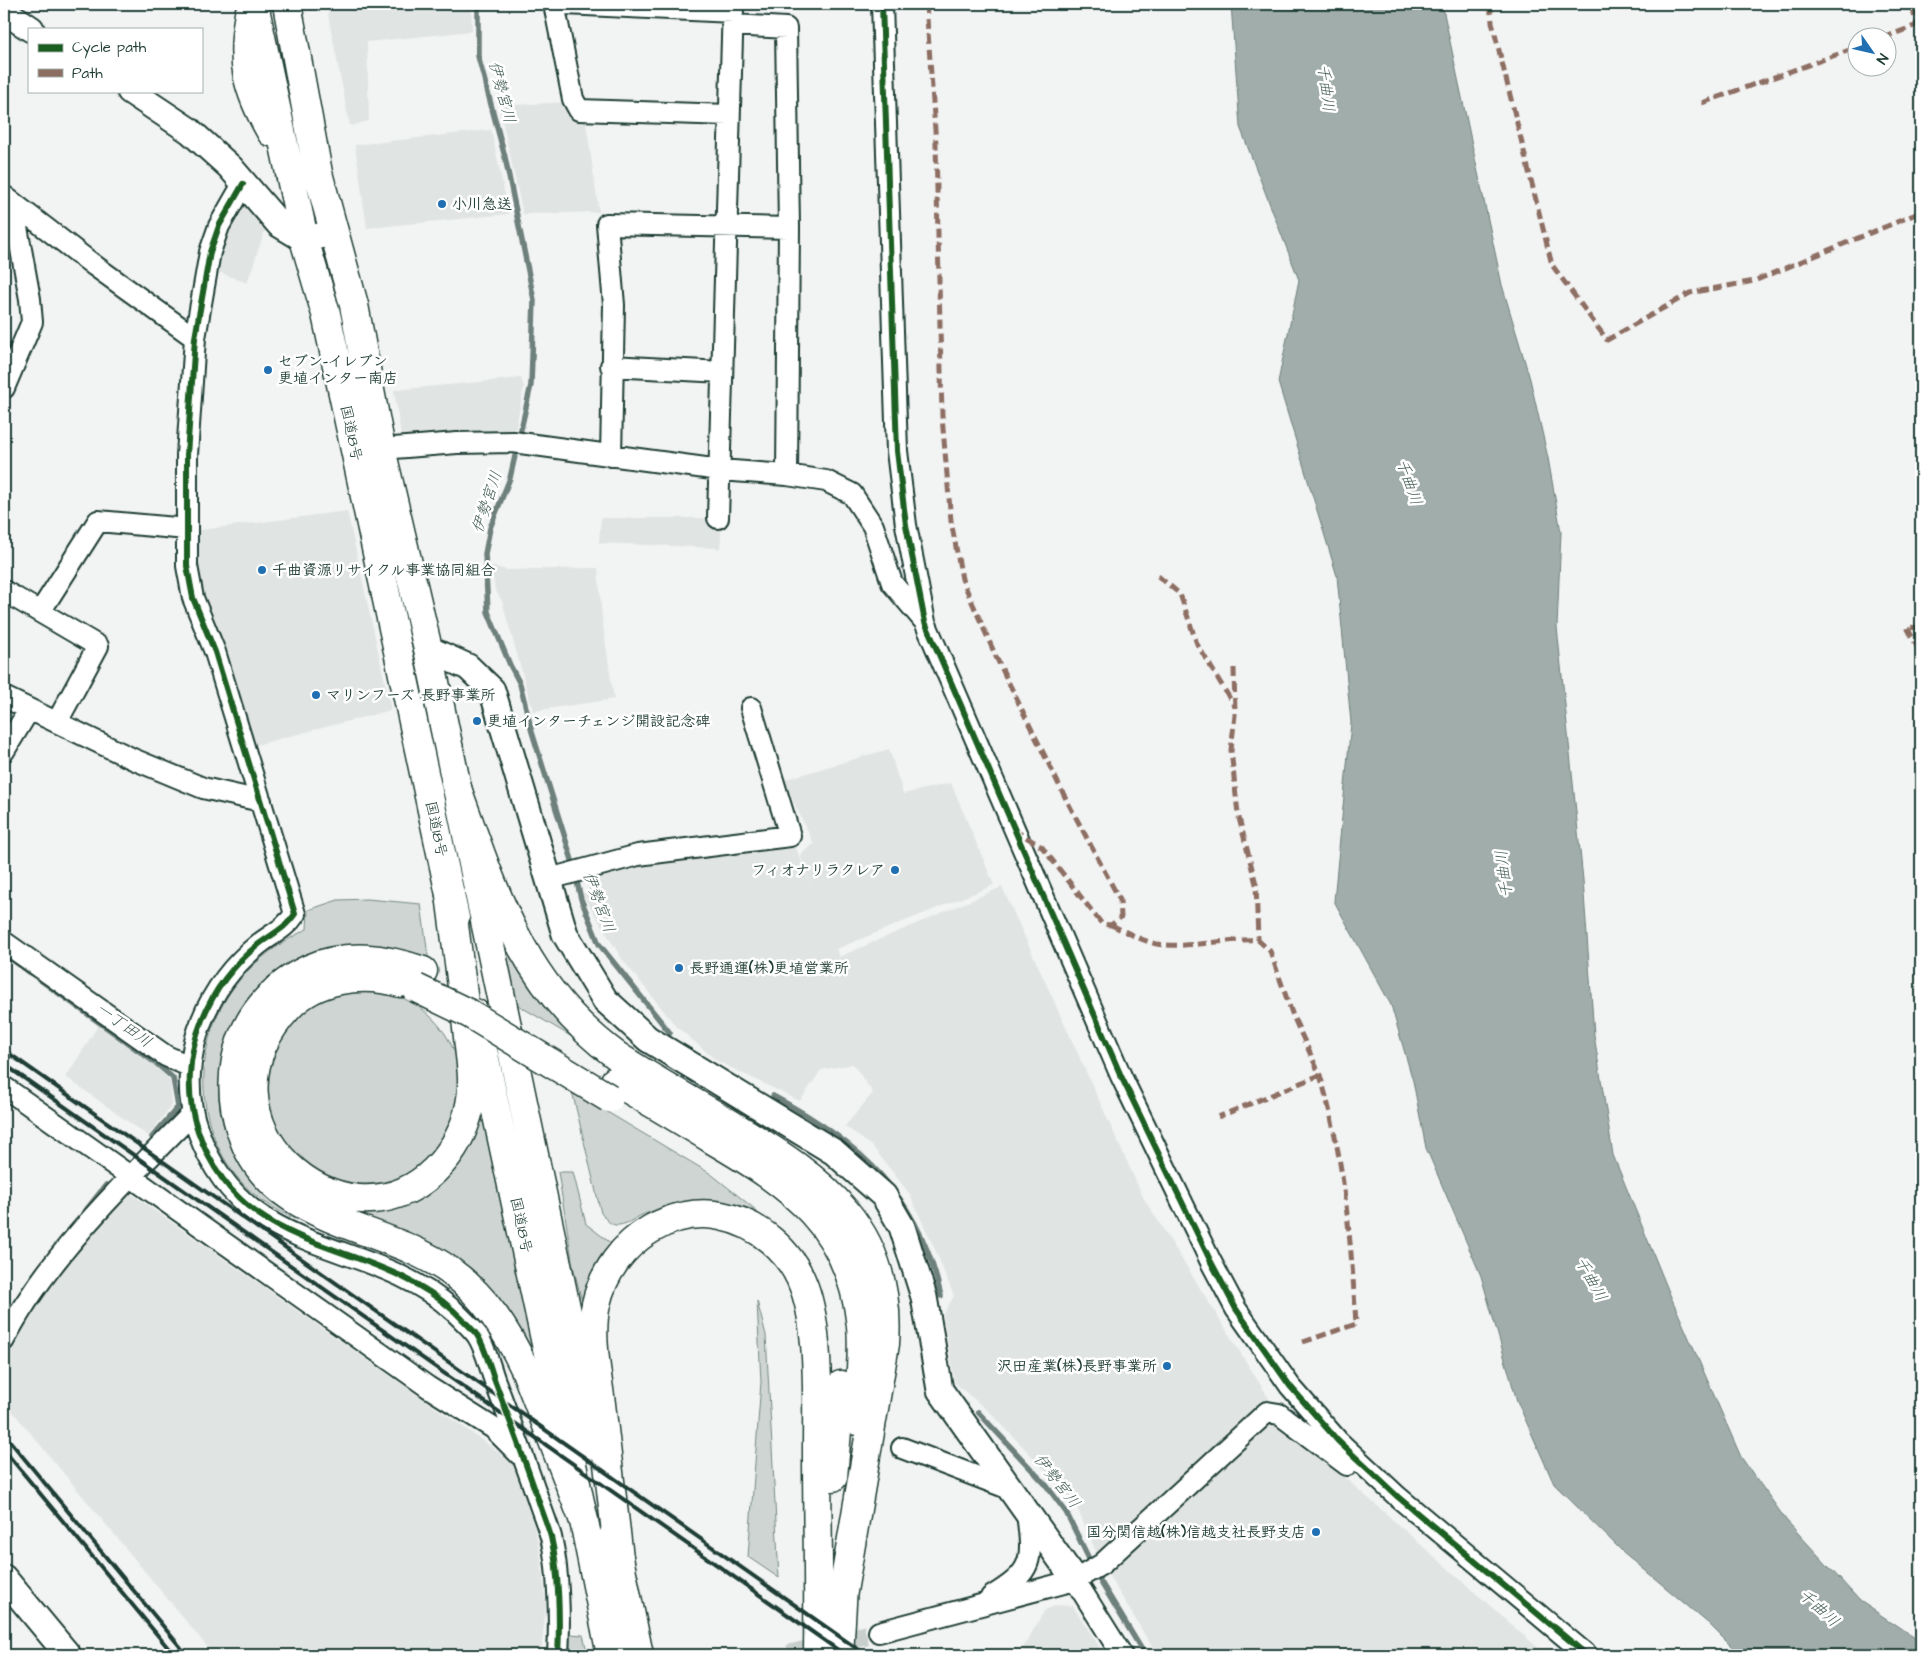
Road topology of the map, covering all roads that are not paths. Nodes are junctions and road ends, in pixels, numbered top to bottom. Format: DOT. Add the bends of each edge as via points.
graph roads {
  1 [pos="252,4"];
  2 [pos="287,4"];
  3 [pos="554,4"];
  4 [pos="565,4"];
  5 [pos="882,4"];
  6 [pos="4,12"];
  7 [pos="733,13"];
  8 [pos="29,28"];
  9 [pos="132,92"];
  10 [pos="729,115"];
  11 [pos="243,184"];
  12 [pos="8,200"];
  13 [pos="725,225"];
  14 [pos="789,228"];
  15 [pos="335,233"];
  16 [pos="304,239"];
  17 [pos="195,338"];
  18 [pos="611,366"];
  19 [pos="722,372"];
  20 [pos="4,388"];
  21 [pos="382,449"];
  22 [pos="612,456"];
  23 [pos="720,470"];
  24 [pos="787,475"];
  25 [pos="718,518"];
  26 [pos="188,529"];
  27 [pos="4,591"];
  28 [pos="40,612"];
  29 [pos="925,622"];
  30 [pos="428,649"];
  31 [pos="4,697"];
  32 [pos="751,708"];
  33 [pos="29,710"];
  34 [pos="57,722"];
  35 [pos="4,751"];
  36 [pos="455,783"];
  37 [pos="261,802"];
  38 [pos="566,874"];
  39 [pos="450,894"];
  40 [pos="4,942"];
  41 [pos="420,979"];
  42 [pos="189,1066"];
  43 [pos="4,1087"];
  44 [pos="612,1090"];
  45 [pos="192,1114"];
  46 [pos="130,1176"];
  47 [pos="4,1340"];
  48 [pos="902,1448"];
  49 [pos="525,1460"];
  50 [pos="1388,1487"];
  51 [pos="1010,1489"];
  52 [pos="1027,1512"];
  53 [pos="584,1521"];
  54 [pos="619,1558"];
  55 [pos="1088,1572"];
  56 [pos="4,1578"];
  57 [pos="841,1603"];
  58 [pos="974,1607"];
  59 [pos="880,1632"];
  60 [pos="825,1652"];
  61 [pos="68,1655"];
  62 [pos="558,1655"];
  63 [pos="611,1655"];
  64 [pos="639,1655"];
  65 [pos="1122,1655"];
  66 [pos="1587,1655"];
  1 -- 16 [label="highway, 国道18号"];
  2 -- 15 [label="highway, 国道18号" via="318,173"];
  3 -- 10 [label="street" via="578,110"];
  4 -- 7 [label="street"];
  5 -- 29 [label="street" via="897,451 906,525"];
  6 -- 8 [label="street"];
  7 -- 10 [label="street"];
  7 -- 14 [label="street" via="786,28"];
  9 -- 11 [label="street" via="190,131"];
  10 -- 13 [label="street"];
  11 -- 16 [label="street" via="279,224"];
  11 -- 17 [label="street" via="219,226 210,252"];
  12 -- 17 [label="street"];
  12 -- 20 [label="street" via="32,322"];
  13 -- 14 [label="street"];
  13 -- 18 [label="street" via="607,224 614,305"];
  13 -- 19 [label="street"];
  14 -- 24 [label="street"];
  15 -- 16 [label="street"];
  15 -- 21 [label="highway, 国道18号" via="354,305"];
  16 -- 39 [label="highway, 国道18号" via="326,314"];
  17 -- 26 [label="street" via="187,455"];
  18 -- 19 [label="street"];
  18 -- 22 [label="street"];
  19 -- 23 [label="street"];
  21 -- 22 [label="street" via="457,443 519,443"];
  21 -- 30 [label="highway, 国道18号"];
  22 -- 23 [label="street"];
  23 -- 24 [label="street"];
  23 -- 25 [label="street"];
  24 -- 29 [label="street" via="826,481 852,494 873,526 892,583"];
  26 -- 28 [label="street" via="98,521"];
  26 -- 37 [label="street" via="187,566 193,598 215,652"];
  27 -- 28 [label="street"];
  28 -- 34 [label="street" via="98,646"];
  29 -- 50 [label="street" via="1121,1076 1236,1309 1290,1386 1338,1442"];
  30 -- 36 [label="highway, 国道18号"];
  30 -- 38 [label="street" via="468,667 492,690"];
  31 -- 33 [label="street"];
  32 -- 38 [label="street" via="790,836 638,855"];
  33 -- 34 [label="street"];
  33 -- 35 [label="street"];
  34 -- 37 [label="street" via="203,788"];
  36 -- 54 [label="highway, 国道18号"];
  36 -- 57 [label="highway" via="489,876 513,930 529,961 561,1007 617,1056 795,1164 835,1198 864,1238 874,1260 885,1301 886,1344"];
  37 -- 42 [label="street" via="295,914 288,924 246,955 226,977 207,1009"];
  38 -- 51 [label="street" via="566,934 605,1000 648,1039 834,1152 884,1196 902,1226 924,1297 940,1390"];
  39 -- 41 [label="highway" via="472,1082 466,1122 458,1142 428,1177 395,1194 353,1198 312,1184 278,1156 258,1120 253,1079 265,1038 291,1004 327,984 368,977"];
  39 -- 53 [label="highway, 国道18号"];
  40 -- 42 [label="street" via="166,1056"];
  41 -- 44 [label="highway, bridge" via="470,1014"];
  41 -- 53 [label="highway" via="377,959 354,958 309,969 283,985 257,1012 238,1051 233,1074 237,1119 254,1161 286,1194 328,1218 428,1258 450,1271 486,1304 514,1345 525,1369"];
  42 -- 45 [label="street"];
  43 -- 46 [label="street"];
  44 -- 57 [label="highway" via="752,1162 790,1189 819,1219 843,1257 857,1302 862,1350"];
  44 -- 60 [label="highway" via="781,1204 810,1238 832,1277 842,1322 842,1372"];
  45 -- 46 [label="street"];
  45 -- 49 [label="street" via="216,1167 234,1194 260,1217 292,1235 392,1272 428,1291 466,1324 478,1337"];
  46 -- 47 [label="street" via="51,1268"];
  46 -- 49 [label="street" via="420,1381 493,1428"];
  48 -- 51 [label="street"];
  49 -- 62 [label="street" via="551,1537 560,1622"];
  50 -- 55 [label="street" via="1356,1472 1279,1414 1266,1412"];
  50 -- 66 [label="street"];
  51 -- 52 [label="street"];
  52 -- 55 [label="street"];
  52 -- 58 [label="street" via="1031,1542 1030,1557 1024,1571 1014,1583"];
  53 -- 63 [label="highway, 国道18号"];
  54 -- 60 [label="highway" via="595,1354 596,1305 602,1284 625,1249 659,1224 701,1214 741,1222 778,1246 792,1263 810,1305 817,1399"];
  54 -- 64 [label="highway, 国道18号"];
  55 -- 58 [label="street"];
  55 -- 65 [label="street"];
  56 -- 61 [label="street"];
  57 -- 60 [label="highway"];
  58 -- 59 [label="street"];
}
